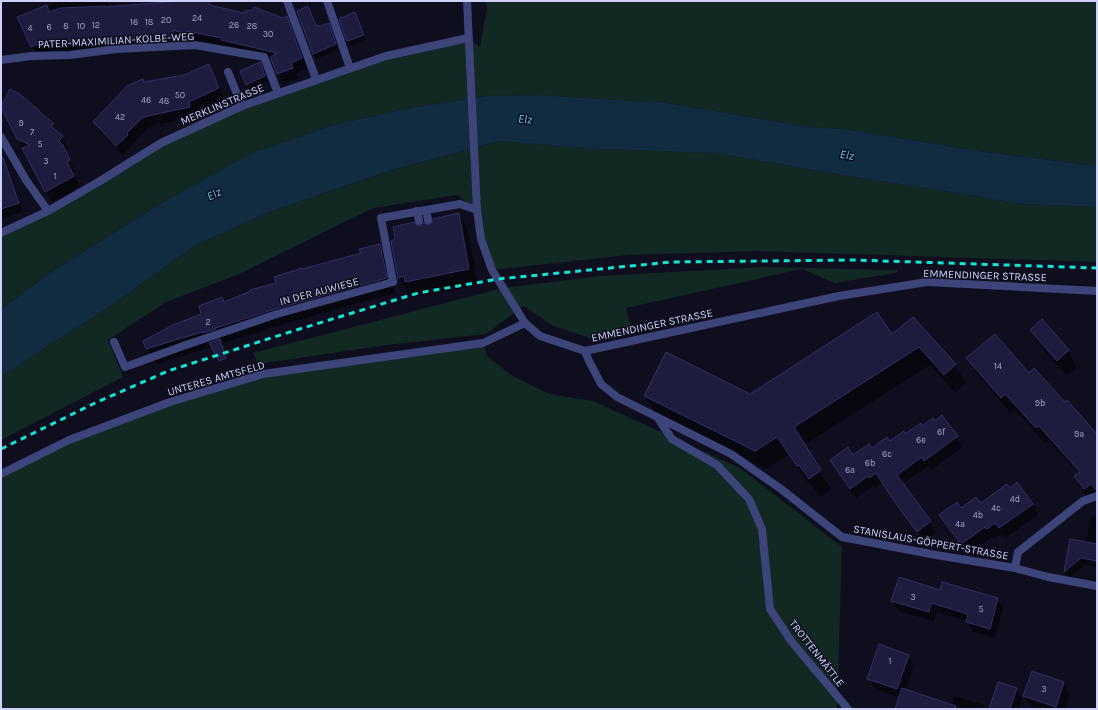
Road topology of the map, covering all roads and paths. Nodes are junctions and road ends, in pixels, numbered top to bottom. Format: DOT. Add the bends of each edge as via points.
graph roads {
  1 [pos="287,1"];
  2 [pos="327,1"];
  3 [pos="467,1"];
  4 [pos="468,38"];
  5 [pos="1,60"];
  6 [pos="350,68"];
  7 [pos="228,72"];
  8 [pos="316,79"];
  9 [pos="278,93"];
  10 [pos="242,106"];
  11 [pos="1,137"];
  12 [pos="477,205"];
  13 [pos="48,211"];
  14 [pos="421,211"];
  15 [pos="428,220"];
  16 [pos="419,221"];
  17 [pos="1,232"];
  18 [pos="1097,290"];
  19 [pos="525,323"];
  20 [pos="114,342"];
  21 [pos="585,351"];
  22 [pos="657,417"];
  23 [pos="1,474"];
  24 [pos="1097,496"];
  25 [pos="1015,568"];
  26 [pos="1097,586"];
  27 [pos="848,709"];
  1 -- 8 [label="street"];
  2 -- 6 [label="street"];
  3 -- 4 [label="street, EMMENDINGER STRASSE"];
  4 -- 6 [label="street, MERKLINSTRASSE" via="386,56"];
  4 -- 12 [label="street, EMMENDINGER STRASSE"];
  5 -- 9 [label="street, PATER-MAXIMILIAN-KOLBE-WEG" via="116,49 195,45 264,57"];
  6 -- 8 [label="street, MERKLINSTRASSE"];
  7 -- 10 [label="street"];
  8 -- 9 [label="street, MERKLINSTRASSE"];
  9 -- 10 [label="street, MERKLINSTRASSE"];
  10 -- 13 [label="street, MERKLINSTRASSE" via="161,143"];
  11 -- 13 [label="street"];
  12 -- 14 [label="street, IN DER AUWIESE" via="460,204"];
  12 -- 19 [label="street, EMMENDINGER STRASSE" via="481,239 492,270"];
  13 -- 17 [label="street, MERKLINSTRASSE"];
  14 -- 15 [label="street"];
  14 -- 16 [label="street"];
  14 -- 20 [label="street, IN DER AUWIESE" via="381,218 393,282 277,314 125,367"];
  18 -- 21 [label="street, EMMENDINGER STRASSE" via="927,282 839,296"];
  19 -- 21 [label="street, EMMENDINGER STRASSE" via="540,336"];
  19 -- 23 [label="street, UNTERES AMTSFELD" via="483,343 263,374 170,402 69,440"];
  21 -- 22 [label="street, STANISLAUS-GÖPPERT-STRASSE" via="601,384 617,397"];
  22 -- 25 [label="street, STANISLAUS-GÖPPERT-STRASSE" via="731,454 781,488 842,537"];
  22 -- 27 [label="street, TROTTENMÄTTLE" via="672,439 717,465 749,499 762,530 770,609 791,641"];
  24 -- 25 [label="street" via="1083,501 1018,552"];
  25 -- 26 [label="street, STANISLAUS-GÖPPERT-STRASSE"];
}
